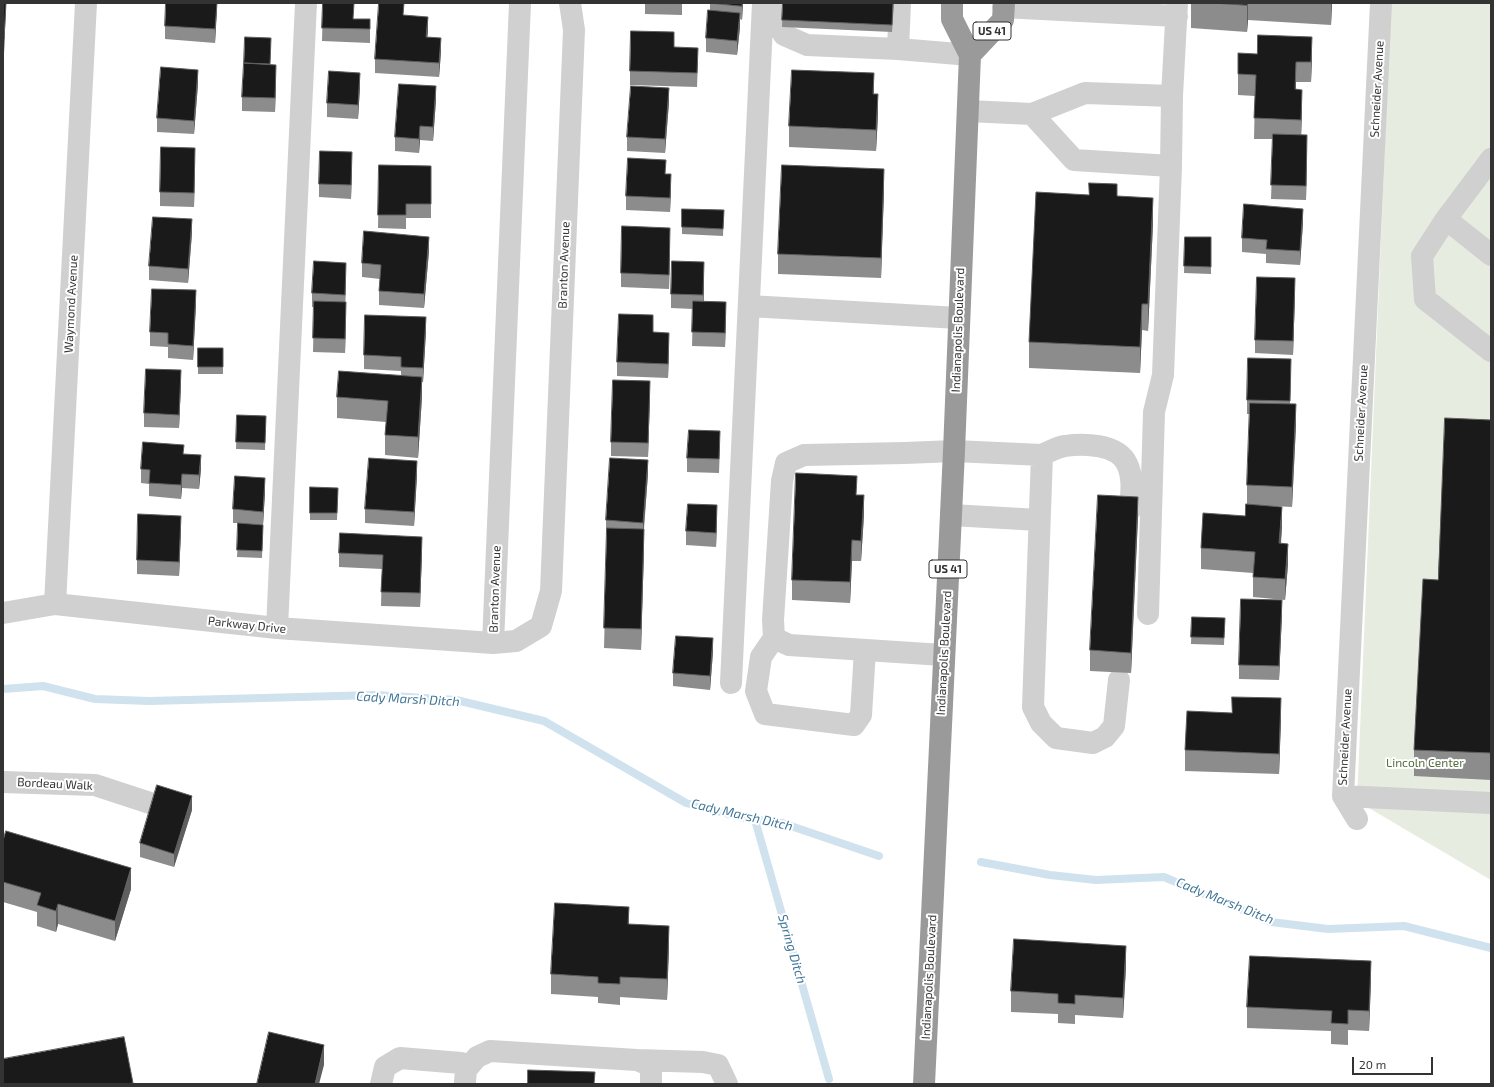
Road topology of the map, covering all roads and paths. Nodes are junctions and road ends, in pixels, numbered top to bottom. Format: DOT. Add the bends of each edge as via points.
graph roads {
  1 [pos="86,3"];
  2 [pos="306,3"];
  3 [pos="520,3"];
  4 [pos="570,3"];
  5 [pos="764,3"];
  6 [pos="780,3"];
  7 [pos="900,3"];
  8 [pos="952,3"];
  9 [pos="1381,3"];
  10 [pos="1004,5"];
  11 [pos="1045,6"];
  12 [pos="1177,9"];
  13 [pos="898,49"];
  14 [pos="970,55"];
  15 [pos="1172,96"];
  16 [pos="968,111"];
  17 [pos="1032,114"];
  18 [pos="1491,159"];
  19 [pos="1171,166"];
  20 [pos="1446,219"];
  21 [pos="1491,255"];
  22 [pos="749,306"];
  23 [pos="958,318"];
  24 [pos="1491,351"];
  25 [pos="954,450"];
  26 [pos="1042,455"];
  27 [pos="1130,510"];
  28 [pos="951,515"];
  29 [pos="1039,520"];
  30 [pos="55,604"];
  31 [pos="3,612"];
  32 [pos="1148,614"];
  33 [pos="277,628"];
  34 [pos="774,638"];
  35 [pos="493,643"];
  36 [pos="865,650"];
  37 [pos="943,655"];
  38 [pos="1119,680"];
  39 [pos="731,683"];
  40 [pos="3,782"];
  41 [pos="1343,796"];
  42 [pos="1491,803"];
  43 [pos="153,804"];
  44 [pos="1357,819"];
  45 [pos="637,1060"];
  46 [pos="466,1077"];
  47 [pos="381,1084"];
  48 [pos="651,1084"];
  49 [pos="727,1084"];
  50 [pos="924,1084"];
  51 [pos="931,1084"];
  1 -- 30 [label="street, Waymond Avenue"];
  2 -- 33 [label="street"];
  3 -- 35 [label="street, Branton Avenue"];
  4 -- 35 [label="street, Branton Avenue" via="574,30 551,592 541,626 516,641"];
  5 -- 22 [label="street"];
  6 -- 13 [label="street" via="779,27 784,35 807,45"];
  7 -- 13 [label="street"];
  8 -- 14 [label="highway, Indianapolis Boulevard / US 41" via="952,19"];
  9 -- 41 [label="street, Schneider Avenue"];
  10 -- 11 [label="street"];
  10 -- 14 [label="highway, US 41" via="1003,20"];
  11 -- 12 [label="street"];
  12 -- 15 [label="street"];
  13 -- 14 [label="street"];
  14 -- 16 [label="highway, Indianapolis Boulevard / US 41"];
  15 -- 17 [label="street" via="1085,93"];
  15 -- 19 [label="street"];
  16 -- 17 [label="street"];
  16 -- 23 [label="highway, Indianapolis Boulevard / US 41"];
  17 -- 19 [label="street" via="1074,160"];
  18 -- 20 [label="street"];
  19 -- 32 [label="street" via="1163,375 1154,412"];
  20 -- 21 [label="street"];
  20 -- 24 [label="street" via="1422,256 1425,299"];
  22 -- 23 [label="street"];
  22 -- 39 [label="street"];
  23 -- 25 [label="highway, Indianapolis Boulevard / US 41"];
  25 -- 26 [label="street"];
  25 -- 28 [label="highway, Indianapolis Boulevard / US 41"];
  25 -- 34 [label="street" via="804,455 786,462 782,481"];
  26 -- 27 [label="street" via="1064,446 1087,444 1114,450 1127,463 1132,482"];
  26 -- 29 [label="street"];
  28 -- 29 [label="street"];
  28 -- 37 [label="highway, Indianapolis Boulevard / US 41"];
  29 -- 38 [label="street" via="1032,707 1041,723 1056,738 1093,743 1105,737 1114,726"];
  30 -- 31 [label="street, Parkway Drive"];
  30 -- 33 [label="street, Parkway Drive"];
  33 -- 35 [label="street, Parkway Drive"];
  34 -- 36 [label="street" via="789,645"];
  34 -- 36 [label="street" via="761,657 756,691 765,714 854,725 861,715"];
  36 -- 37 [label="street"];
  37 -- 50 [label="highway, Indianapolis Boulevard / US 41"];
  40 -- 43 [label="street, Bordeau Walk" via="96,785"];
  41 -- 42 [label="street"];
  41 -- 44 [label="street, Schneider Avenue"];
  45 -- 46 [label="street" via="490,1051 477,1057"];
  45 -- 48 [label="street" via="651,1066"];
  45 -- 49 [label="street" via="703,1062 718,1065"];
  46 -- 47 [label="street" via="461,1063 400,1058 385,1067"];
  50 -- 51 [label="street"];
}
